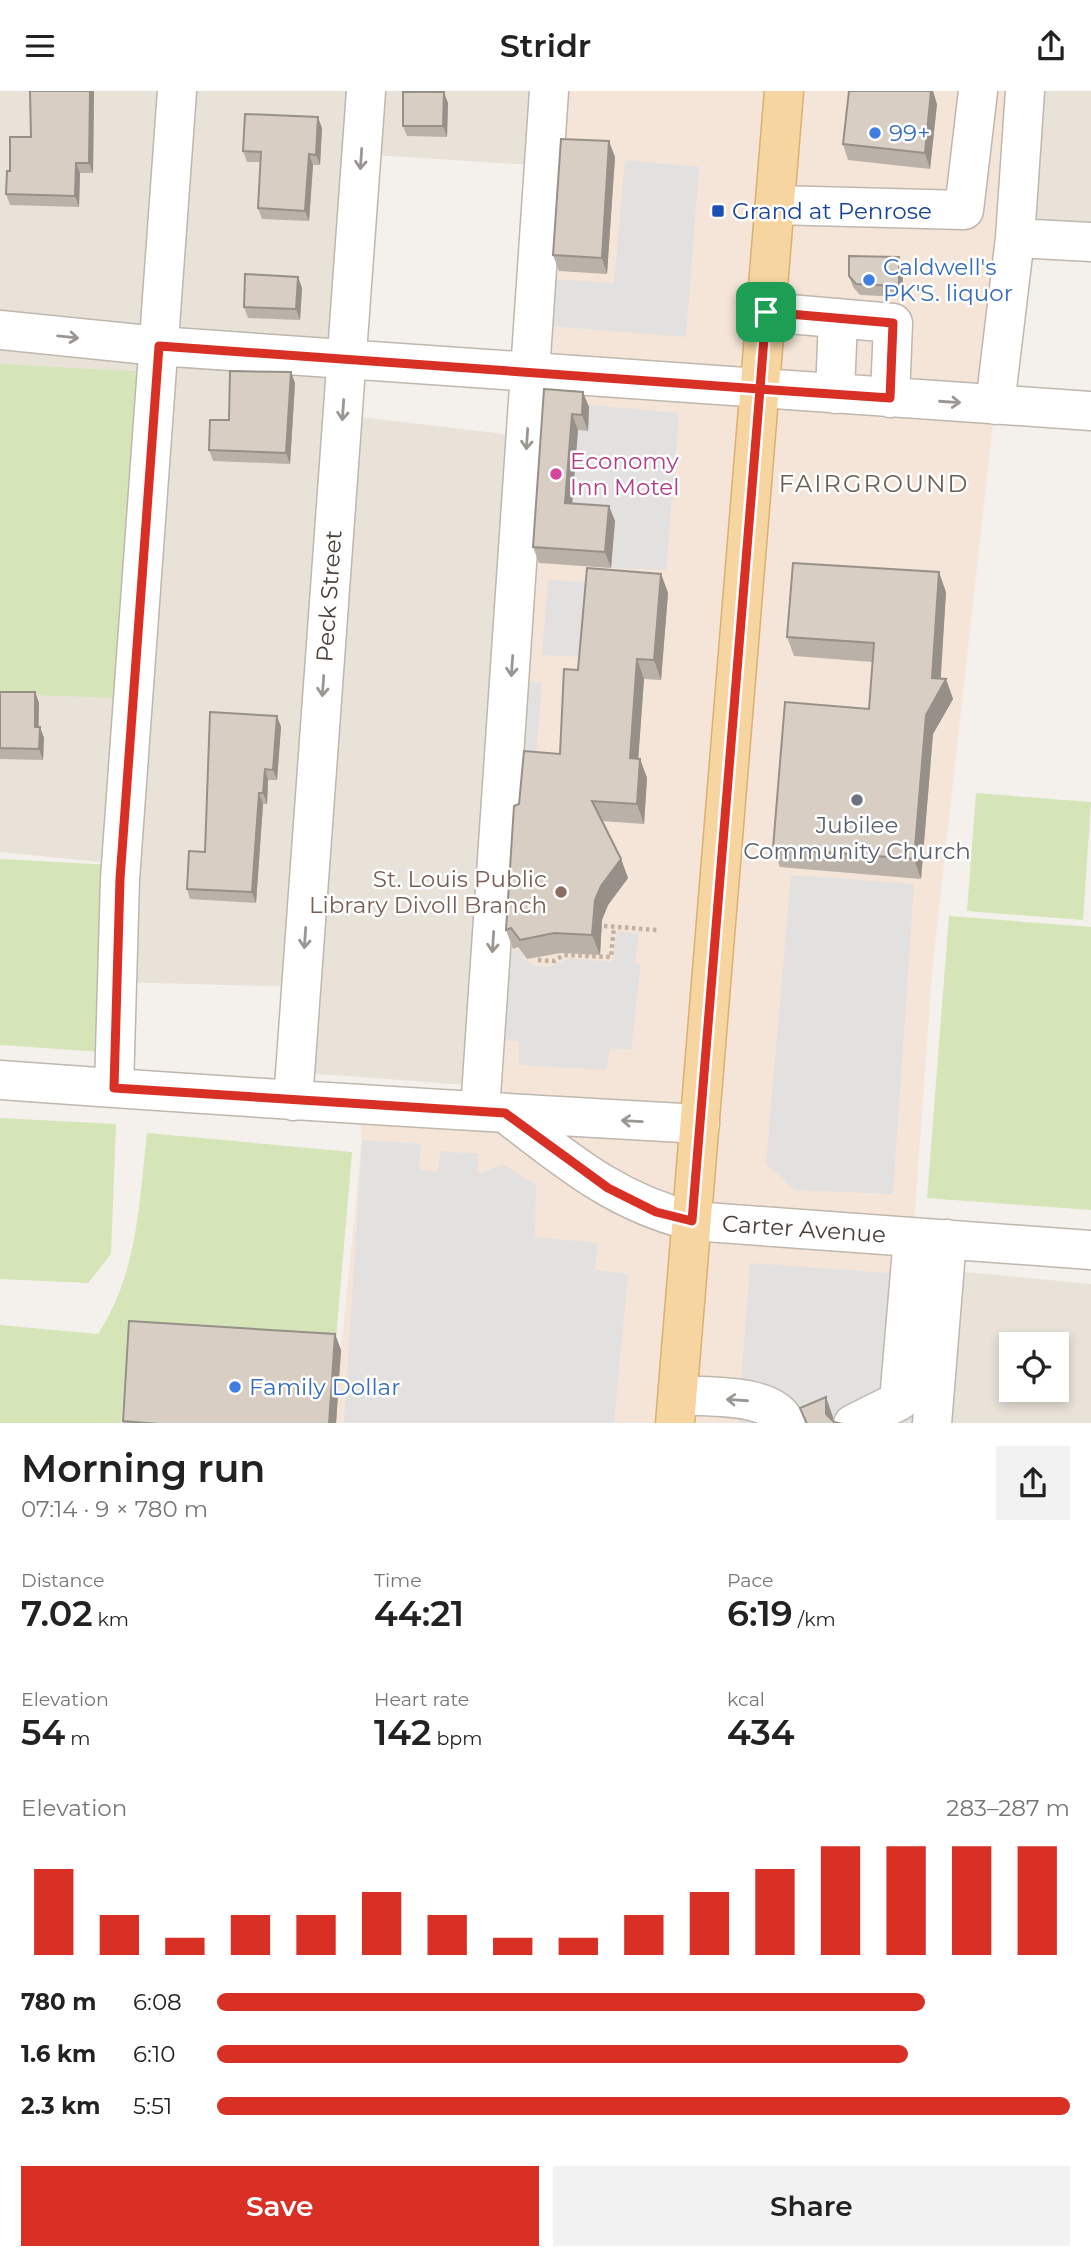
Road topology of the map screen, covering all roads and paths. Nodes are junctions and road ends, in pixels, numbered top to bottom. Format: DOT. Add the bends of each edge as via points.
graph roads {
  1 [pos="177,91"];
  2 [pos="366,91"];
  3 [pos="549,91"];
  4 [pos="785,91"];
  5 [pos="978,91"];
  6 [pos="1025,91"];
  7 [pos="775,205"];
  8 [pos="1015,238"];
  9 [pos="1091,241"];
  10 [pos="766,312"];
  11 [pos="838,318"];
  12 [pos="0,330"];
  13 [pos="159,346"];
  14 [pos="347,360"];
  15 [pos="532,371"];
  16 [pos="760,389"];
  17 [pos="835,394"];
  18 [pos="890,398"];
  19 [pos="995,405"];
  20 [pos="1091,411"];
  21 [pos="604,926"];
  22 [pos="614,927"];
  23 [pos="657,930"];
  24 [pos="538,960"];
  25 [pos="0,1080"];
  26 [pos="114,1088"];
  27 [pos="293,1101"];
  28 [pos="493,1112"];
  29 [pos="700,1125"];
  30 [pos="692,1221"];
  31 [pos="930,1238"];
  32 [pos="1091,1249"];
  33 [pos="909,1286"];
  34 [pos="676,1409"];
  35 [pos="786,1423"];
  36 [pos="853,1423"];
  37 [pos="913,1423"];
  38 [pos="932,1423"];
  1 -- 13 [label="street"];
  2 -- 14 [label="street, Peck Street, one-way"];
  3 -- 15 [label="street"];
  4 -- 7 [label="main road"];
  5 -- 7 [label="street" via="964,210"];
  6 -- 8 [label="street"];
  7 -- 10 [label="main road"];
  8 -- 9 [label="street"];
  8 -- 19 [label="street"];
  10 -- 11 [label="street"];
  10 -- 16 [label="main road"];
  11 -- 17 [label="street"];
  11 -- 18 [label="street" via="893,323"];
  12 -- 13 [label="street, one-way"];
  13 -- 14 [label="street"];
  13 -- 26 [label="street" via="120,879"];
  14 -- 15 [label="street"];
  14 -- 27 [label="street, Peck Street, one-way"];
  15 -- 16 [label="street"];
  15 -- 28 [label="street, one-way"];
  16 -- 17 [label="street"];
  16 -- 29 [label="main road"];
  17 -- 18 [label="street"];
  18 -- 19 [label="street, one-way"];
  19 -- 20 [label="street"];
  21 -- 22 [label="path"];
  22 -- 23 [label="path"];
  22 -- 24 [label="path" via="611,957 564,955 554,961"];
  25 -- 26 [label="street"];
  26 -- 27 [label="street"];
  27 -- 28 [label="street"];
  29 -- 28 [label="street, one-way"];
  28 -- 30 [label="street, Carter Avenue" via="608,1188 656,1212"];
  29 -- 30 [label="main road"];
  30 -- 31 [label="street, Carter Avenue"];
  30 -- 34 [label="main road"];
  31 -- 32 [label="street, Carter Avenue"];
  31 -- 33 [label="street"];
  31 -- 38 [label="street"];
  33 -- 36 [label="street" via="900,1401"];
  33 -- 37 [label="street" via="922,1312"];
  35 -- 34 [label="street, one-way" via="783,1415 765,1402"];
}
